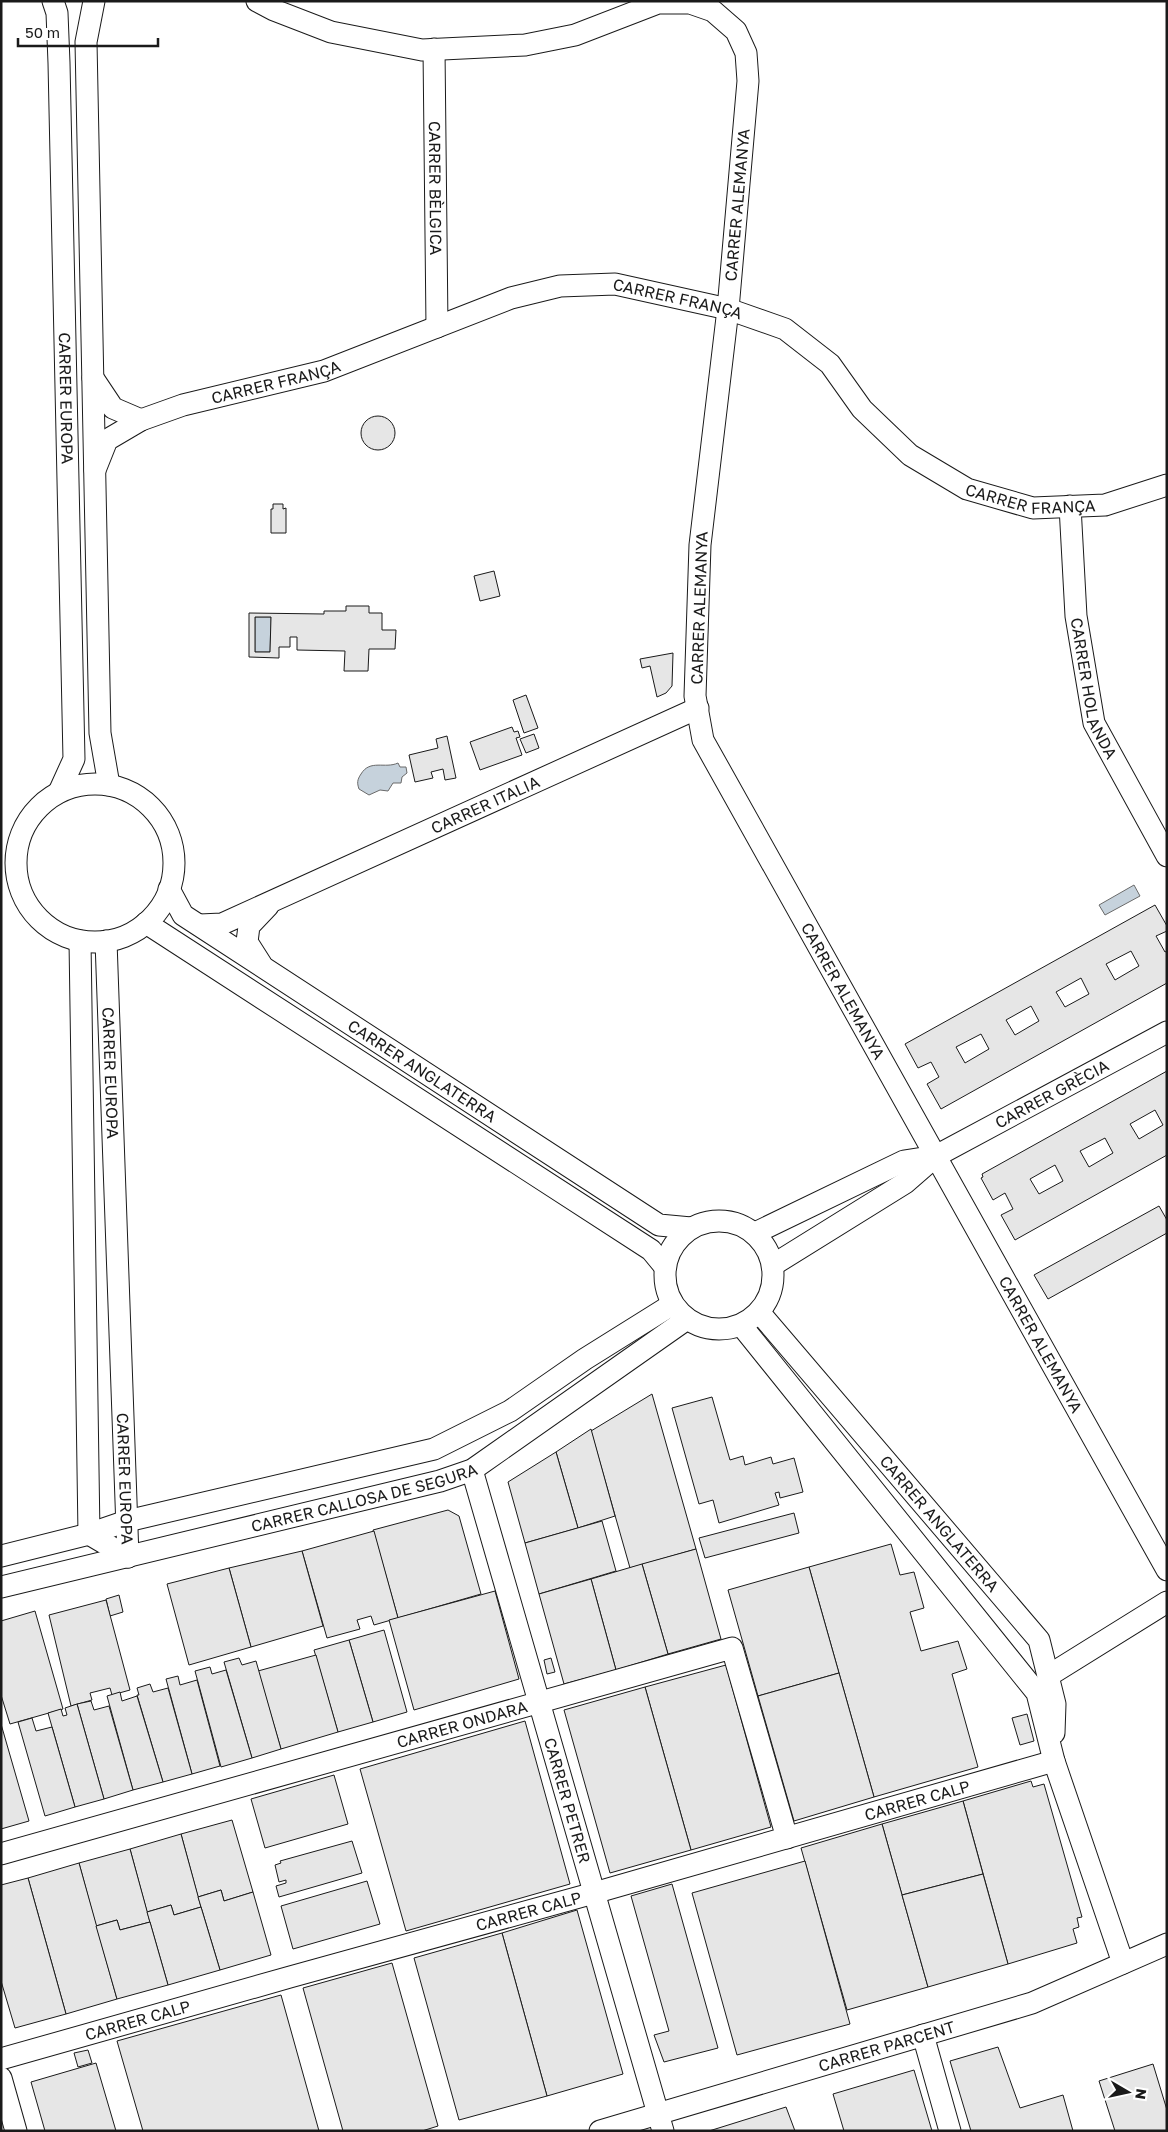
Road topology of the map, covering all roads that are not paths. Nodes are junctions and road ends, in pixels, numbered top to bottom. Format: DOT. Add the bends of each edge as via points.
graph roads {
  1 [pos="53,1"];
  2 [pos="94,1"];
  3 [pos="257,1"];
  4 [pos="434,49"];
  5 [pos="728,309"];
  6 [pos="437,327"];
  7 [pos="93,378"];
  8 [pos="141,420"];
  9 [pos="95,470"];
  10 [pos="1167,486"];
  11 [pos="1070,506"];
  12 [pos="698,708"];
  13 [pos="109,785"];
  14 [pos="59,792"];
  15 [pos="10,839"];
  16 [pos="1167,856"];
  17 [pos="9,875"];
  18 [pos="169,889"];
  19 [pos="273,900"];
  20 [pos="146,923"];
  21 [pos="200,925"];
  22 [pos="80,941"];
  23 [pos="106,941"];
  24 [pos="263,967"];
  25 [pos="1167,1032"];
  26 [pos="936,1156"];
  27 [pos="691,1228"];
  28 [pos="755,1233"];
  29 [pos="773,1265"];
  30 [pos="665,1268"];
  31 [pos="680,1311"];
  32 [pos="759,1312"];
  33 [pos="740,1325"];
  34 [pos="472,1470"];
  35 [pos="127,1522"];
  36 [pos="89,1534"];
  37 [pos="1,1556"];
  38 [pos="128,1557"];
  39 [pos="1167,1570"];
  40 [pos="1,1587"];
  41 [pos="1167,1602"];
  42 [pos="1048,1676"];
  43 [pos="539,1703"];
  44 [pos="1054,1761"];
  45 [pos="787,1838"];
  46 [pos="1,1854"];
  47 [pos="594,1893"];
  48 [pos="1167,1944"];
  49 [pos="1123,1963"];
  50 [pos="923,2036"];
  51 [pos="1,2059"];
  52 [pos="1,2078"];
  53 [pos="660,2122"];
  54 [pos="16,2131"];
  55 [pos="600,2131"];
  56 [pos="950,2131"];
  1 -- 14 [label="street, CARRER EUROPA" via="57,13 59,63 74,759"];
  2 -- 7 [label="street, CARRER EUROPA" via="86,42"];
  3 -- 4 [label="street, CARRER ALEMANYA" via="331,32 422,50"];
  4 -- 5 [label="street, CARRER ALEMANYA" via="525,45 575,35 658,3 690,3 713,11 736,32 746,53 748,81"];
  4 -- 6 [label="street, CARRER BÈLGICA"];
  5 -- 6 [label="street, CARRER FRANÇA" via="615,284 560,286 511,298"];
  5 -- 11 [label="street, CARRER FRANÇA" via="785,329 830,364 862,409 910,455 966,489 1033,508"];
  5 -- 12 [label="street, CARRER ALEMANYA" via="700,545 695,696"];
  6 -- 8 [label="street, CARRER FRANÇA" via="324,371 183,405"];
  7 -- 8 [label="street" via="113,408"];
  7 -- 9 [label="street, CARRER EUROPA"];
  8 -- 9 [label="street, CARRER FRANÇA" via="107,440"];
  9 -- 13 [label="street, CARRER EUROPA" via="100,733"];
  10 -- 11 [label="street, CARRER FRANÇA" via="1105,505"];
  11 -- 16 [label="street, CARRER HOLANDA" via="1076,616 1094,723"];
  12 -- 19 [label="street, CARRER ITALIA"];
  12 -- 26 [label="street, CARRER ALEMANYA" via="703,740"];
  13 -- 14 [label="street" via="84,784"];
  13 -- 18 [label="street" via="138,796 153,809 167,830 174,858"];
  14 -- 15 [label="street" via="37,808"];
  15 -- 17 [label="street" via="16,850"];
  17 -- 22 [label="street" via="40,921 52,930"];
  18 -- 20 [label="street" via="156,913"];
  18 -- 21 [label="street, CARRER ANGLATERRA" via="183,915"];
  19 -- 21 [label="street, CARRER ITALIA" via="222,924"];
  19 -- 24 [label="street, CARRER ITALIA" via="249,926 247,942"];
  20 -- 23 [label="street" via="137,930"];
  20 -- 30 [label="street, CARRER ANGLATERRA" via="651,1250"];
  21 -- 24 [label="street, CARRER ANGLATERRA"];
  22 -- 23 [label="street"];
  22 -- 36 [label="street, CARRER EUROPA"];
  23 -- 35 [label="street, CARRER EUROPA"];
  24 -- 27 [label="street, CARRER ANGLATERRA" via="659,1225"];
  25 -- 26 [label="street, CARRER GRÈCIA"];
  26 -- 28 [label="street, CARRER GRÈCIA" via="904,1161"];
  26 -- 29 [label="street, CARRER GRÈCIA" via="905,1182"];
  26 -- 39 [label="street, CARRER ALEMANYA"];
  27 -- 28 [label="street" via="718,1220 743,1225"];
  27 -- 30 [label="street" via="678,1238"];
  28 -- 29 [label="street" via="765,1245"];
  29 -- 32 [label="street" via="773,1283"];
  30 -- 31 [label="street" via="666,1287"];
  31 -- 33 [label="street" via="714,1329"];
  31 -- 34 [label="street, CARRER CALLOSA DE SEGURA"];
  31 -- 35 [label="street, CARRER CALLOSA DE SEGURA" via="585,1359 510,1411 434,1449"];
  32 -- 33 [label="street"];
  32 -- 42 [label="street, CARRER ANGLATERRA" via="1038,1640"];
  33 -- 44 [label="street" via="1037,1693"];
  34 -- 38 [label="street, CARRER CALLOSA DE SEGURA" via="440,1481"];
  34 -- 43 [label="street, CARRER PETRER"];
  35 -- 36 [label="street, CARRER CALLOSA DE SEGURA"];
  35 -- 38 [label="street, CARRER EUROPA"];
  36 -- 37 [label="street, CARRER CALLOSA DE SEGURA"];
  36 -- 38 [label="street, CARRER EUROPA"];
  38 -- 40 [label="street, CARRER CALLOSA DE SEGURA"];
  41 -- 42 [label="street"];
  42 -- 44 [label="street, CARRER ANGLATERRA" via="1055,1704"];
  43 -- 45 [label="street, CARRER ONDARA" via="732,1648"];
  43 -- 46 [label="street, CARRER ONDARA"];
  43 -- 47 [label="street, CARRER PETRER"];
  44 -- 45 [label="street, CARRER CALP"];
  44 -- 49 [label="street"];
  45 -- 47 [label="street, CARRER CALP"];
  47 -- 51 [label="street, CARRER CALP"];
  47 -- 53 [label="street, CARRER PETRER"];
  48 -- 49 [label="street, CARRER PARCENT"];
  49 -- 50 [label="street, CARRER PARCENT" via="1032,2003"];
  50 -- 53 [label="street, CARRER PARCENT"];
  50 -- 56 [label="street"];
  52 -- 54 [label="street"];
  53 -- 55 [label="street, CARRER PARCENT"];
}
